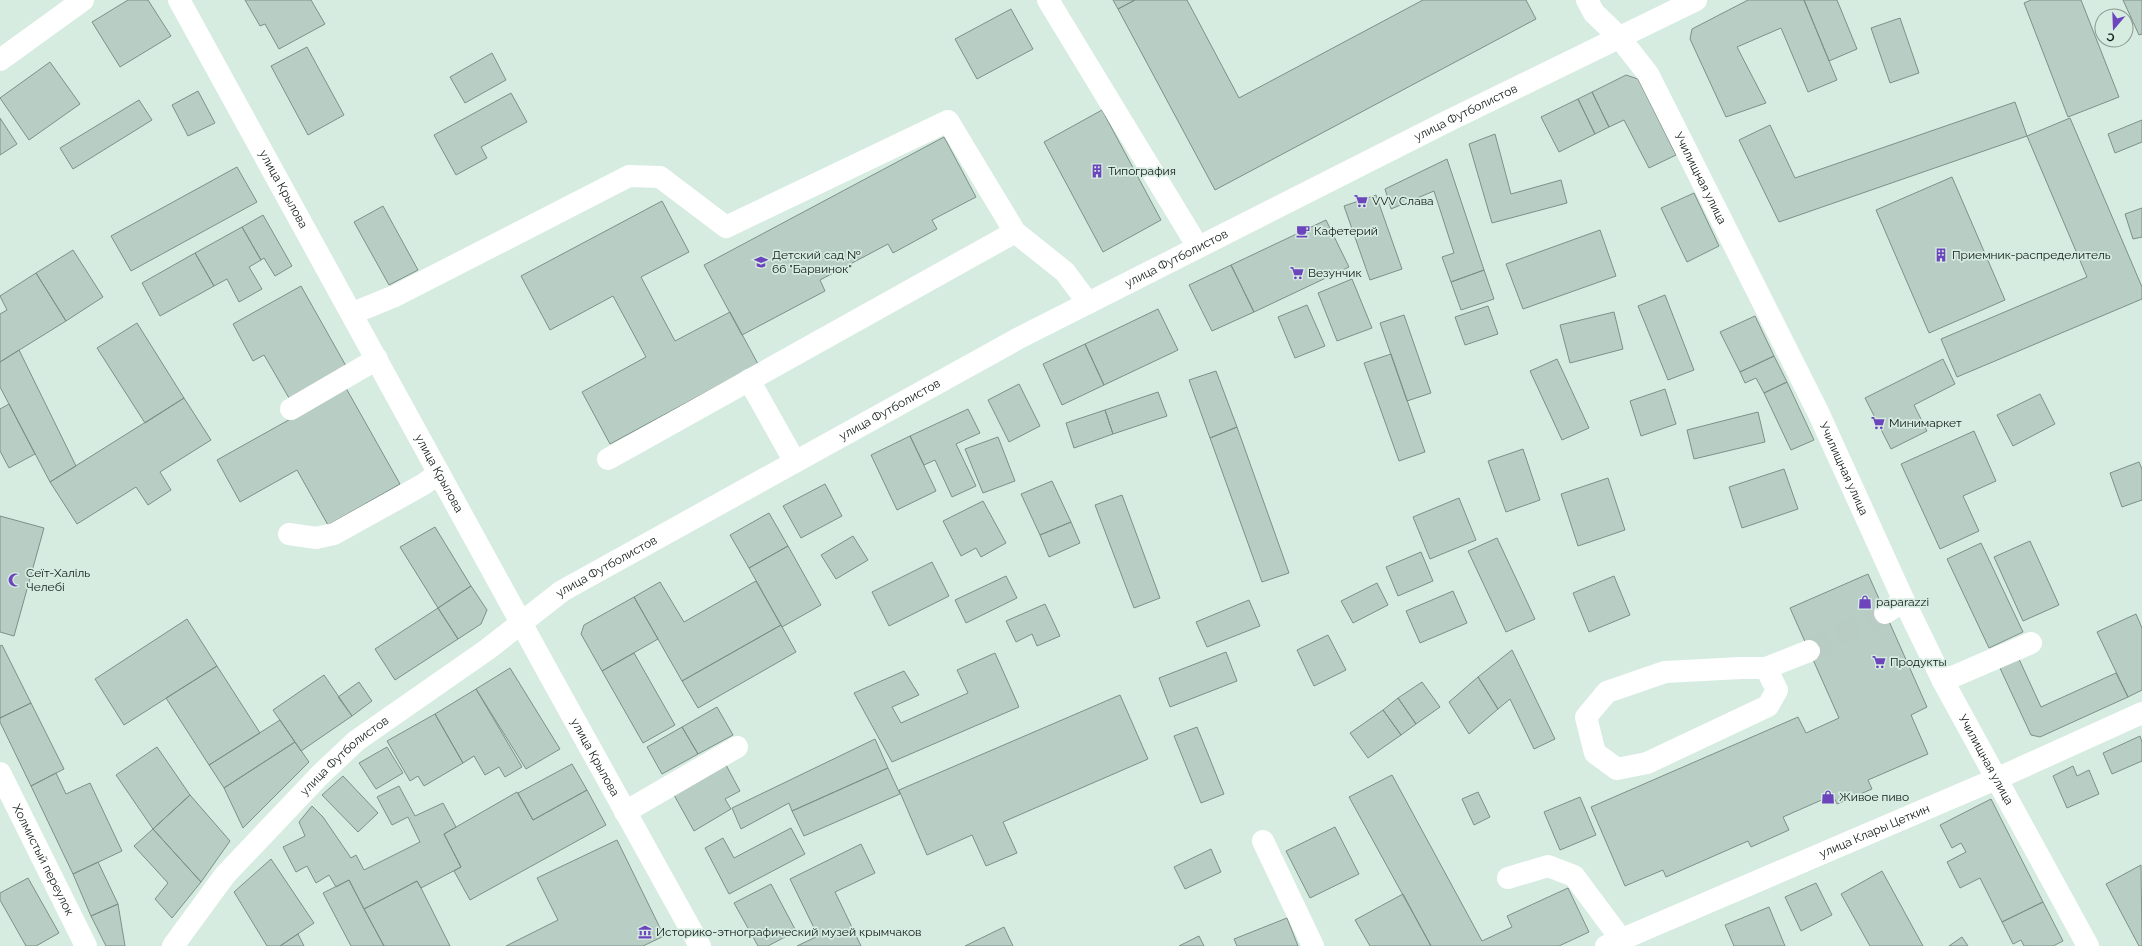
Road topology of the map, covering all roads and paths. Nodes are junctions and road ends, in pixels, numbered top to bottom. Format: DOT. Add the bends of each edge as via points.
graph roads {
  1 [pos="83,0"];
  2 [pos="179,0"];
  3 [pos="1048,0"];
  4 [pos="1587,0"];
  5 [pos="1696,0"];
  6 [pos="1619,37"];
  7 [pos="0,60"];
  8 [pos="1015,232"];
  9 [pos="1198,247"];
  10 [pos="1088,303"];
  11 [pos="353,313"];
  12 [pos="377,359"];
  13 [pos="749,380"];
  14 [pos="292,409"];
  15 [pos="608,459"];
  16 [pos="795,462"];
  17 [pos="439,473"];
  18 [pos="289,534"];
  19 [pos="1904,601"];
  20 [pos="1885,613"];
  21 [pos="520,624"];
  22 [pos="2031,643"];
  23 [pos="1809,651"];
  24 [pos="1766,668"];
  25 [pos="1943,681"];
  26 [pos="2142,712"];
  27 [pos="737,747"];
  28 [pos="0,773"];
  29 [pos="1996,779"];
  30 [pos="625,812"];
  31 [pos="1263,841"];
  32 [pos="1508,878"];
  33 [pos="1614,943"];
  34 [pos="86,946"];
  35 [pos="173,946"];
  36 [pos="700,946"];
  37 [pos="1313,946"];
  38 [pos="2088,946"];
  1 -- 7 [label="street"];
  2 -- 11 [label="street, улица Крылова"];
  3 -- 9 [label="street"];
  4 -- 6 [label="street, Училищная улица" via="1594,13"];
  5 -- 6 [label="street, улица Футболистов"];
  6 -- 9 [label="street, улица Футболистов"];
  6 -- 19 [label="street, Училищная улица" via="1652,81 1818,412"];
  8 -- 10 [label="street" via="1065,272"];
  8 -- 11 [label="street" via="948,121 726,227 660,177 629,176 395,296"];
  8 -- 13 [label="street"];
  9 -- 10 [label="street, улица Футболистов"];
  10 -- 16 [label="street, улица Футболистов" via="1019,338"];
  11 -- 12 [label="street, улица Крылова"];
  12 -- 14 [label="street"];
  12 -- 17 [label="street, улица Крылова"];
  13 -- 15 [label="street"];
  13 -- 16 [label="street"];
  16 -- 21 [label="street, улица Футболистов" via="562,591"];
  17 -- 18 [label="street" via="334,534 316,538"];
  17 -- 21 [label="street, улица Крылова"];
  19 -- 20 [label="street"];
  19 -- 25 [label="street, Училищная улица"];
  21 -- 30 [label="street, улица Крылова"];
  21 -- 35 [label="street, улица Футболистов" via="356,741 225,875"];
  22 -- 25 [label="street"];
  23 -- 24 [label="street"];
  24 -- 24 [label="street" via="1777,690 1768,706 1647,763 1617,769 1595,753 1586,717 1607,692 1665,672"];
  25 -- 29 [label="street, Училищная улица"];
  26 -- 29 [label="street, улица Клары Цеткин"];
  27 -- 30 [label="street"];
  28 -- 34 [label="street, Холмистый переулок"];
  29 -- 33 [label="street, улица Клары Цеткин"];
  29 -- 38 [label="street, Училищная улица"];
  30 -- 36 [label="street, улица Крылова"];
  31 -- 37 [label="street"];
  32 -- 33 [label="street" via="1548,866 1574,876"];
}
